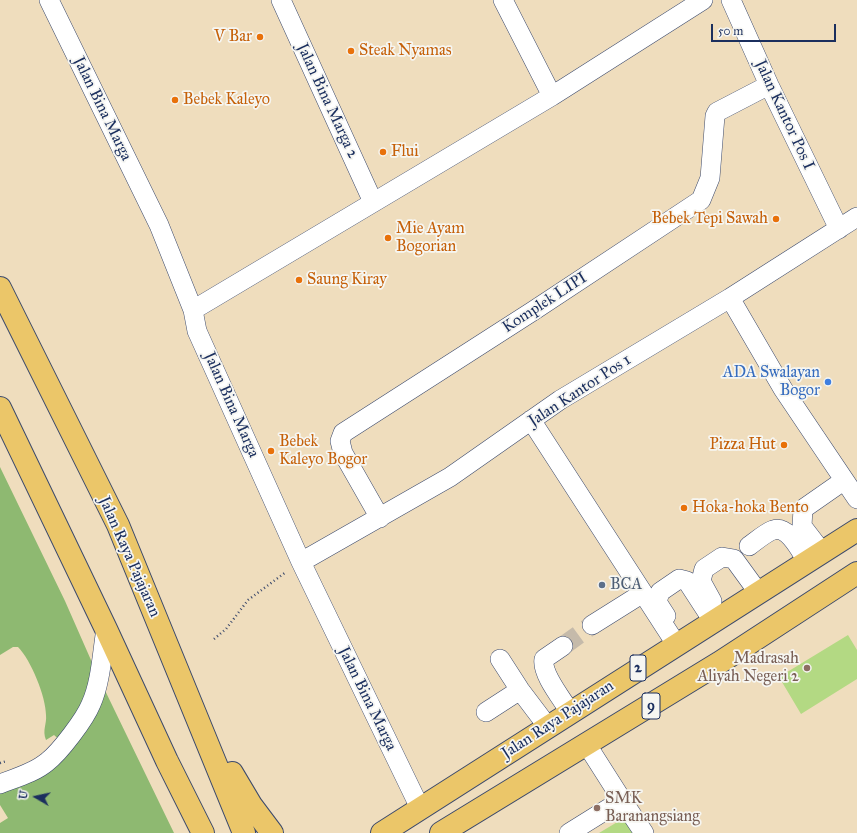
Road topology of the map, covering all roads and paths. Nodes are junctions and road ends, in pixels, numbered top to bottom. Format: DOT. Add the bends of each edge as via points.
graph roads {
  1 [pos="49,0"];
  2 [pos="281,0"];
  3 [pos="503,0"];
  4 [pos="703,0"];
  5 [pos="732,0"];
  6 [pos="768,84"];
  7 [pos="552,96"];
  8 [pos="373,202"];
  9 [pos="857,217"];
  10 [pos="839,230"];
  11 [pos="0,288"];
  12 [pos="730,298"];
  13 [pos="193,310"];
  14 [pos="0,408"];
  15 [pos="531,420"];
  16 [pos="836,486"];
  17 [pos="857,499"];
  18 [pos="380,518"];
  19 [pos="856,531"];
  20 [pos="749,546"];
  21 [pos="815,556"];
  22 [pos="301,562"];
  23 [pos="857,573"];
  24 [pos="758,592"];
  25 [pos="643,593"];
  26 [pos="717,618"];
  27 [pos="592,625"];
  28 [pos="106,629"];
  29 [pos="214,639"];
  30 [pos="680,642"];
  31 [pos="563,646"];
  32 [pos="500,659"];
  33 [pos="520,690"];
  34 [pos="192,704"];
  35 [pos="486,712"];
  36 [pos="570,712"];
  37 [pos="548,726"];
  38 [pos="587,745"];
  39 [pos="0,784"];
  40 [pos="622,800"];
  41 [pos="420,808"];
  42 [pos="200,829"];
  43 [pos="388,829"];
  44 [pos="244,833"];
  45 [pos="272,833"];
  46 [pos="374,833"];
  47 [pos="441,833"];
  48 [pos="569,833"];
  49 [pos="644,833"];
  1 -- 13 [label="street, Jalan Bina Marga" via="159,225"];
  2 -- 8 [label="street, Jalan Bina Marga 2"];
  3 -- 7 [label="street"];
  4 -- 7 [label="street"];
  5 -- 6 [label="street, Jalan Kantor Pos I"];
  6 -- 10 [label="street, Jalan Kantor Pos I"];
  6 -- 18 [label="street, Komplek LIPI" via="715,116 710,178 701,200 343,432 340,441 343,453"];
  7 -- 8 [label="street"];
  8 -- 13 [label="street"];
  9 -- 10 [label="street, Jalan Kantor Pos 1"];
  10 -- 12 [label="street, Jalan Kantor Pos 1"];
  11 -- 34 [label="highway, Jalan Raya Pajajaran" via="118,525"];
  12 -- 15 [label="street, Jalan Kantor Pos 1"];
  12 -- 17 [label="street" via="783,390"];
  13 -- 22 [label="street, Jalan Bina Marga" via="197,331"];
  14 -- 28 [label="highway"];
  15 -- 18 [label="street, Jalan Kantor Pos 1" via="450,477"];
  15 -- 25 [label="street"];
  16 -- 21 [label="street" via="803,509 802,526"];
  18 -- 22 [label="street, Jalan Kantor Pos 1"];
  19 -- 21 [label="highway, Jalan Raya Pajajaran / 2"];
  20 -- 21 [label="street" via="773,530 782,530"];
  21 -- 24 [label="highway, Jalan Raya Pajajaran / 2"];
  22 -- 29 [label="path" via="248,600 226,629"];
  22 -- 41 [label="street, Jalan Bina Marga"];
  23 -- 38 [label="highway, 9"];
  24 -- 26 [label="highway, Jalan Raya Pajajaran / 2"];
  24 -- 26 [label="street" via="734,559 722,557 704,569 700,581"];
  25 -- 27 [label="street"];
  25 -- 30 [label="street"];
  26 -- 30 [label="highway, Jalan Raya Pajajaran / 2"];
  26 -- 30 [label="street" via="687,581 679,579 660,592 657,602"];
  28 -- 39 [label="street" via="96,688 86,715 47,762"];
  28 -- 42 [label="highway"];
  30 -- 36 [label="highway, Jalan Raya Pajajaran / 2"];
  31 -- 36 [label="street" via="544,659 543,665"];
  32 -- 33 [label="street"];
  33 -- 35 [label="street"];
  33 -- 37 [label="street"];
  34 -- 44 [label="highway, Jalan Raya Pajajaran"];
  34 -- 45 [label="highway" via="251,805"];
  36 -- 37 [label="highway, Jalan Raya Pajajaran / 2"];
  37 -- 41 [label="highway, Jalan Raya Pajajaran / 2"];
  38 -- 40 [label="street"];
  38 -- 47 [label="highway, 9"];
  40 -- 48 [label="street"];
  40 -- 49 [label="street"];
  41 -- 43 [label="highway, Jalan Raya Pajajaran / 2"];
  43 -- 46 [label="highway, Jalan Raya Pajajaran"];
}
